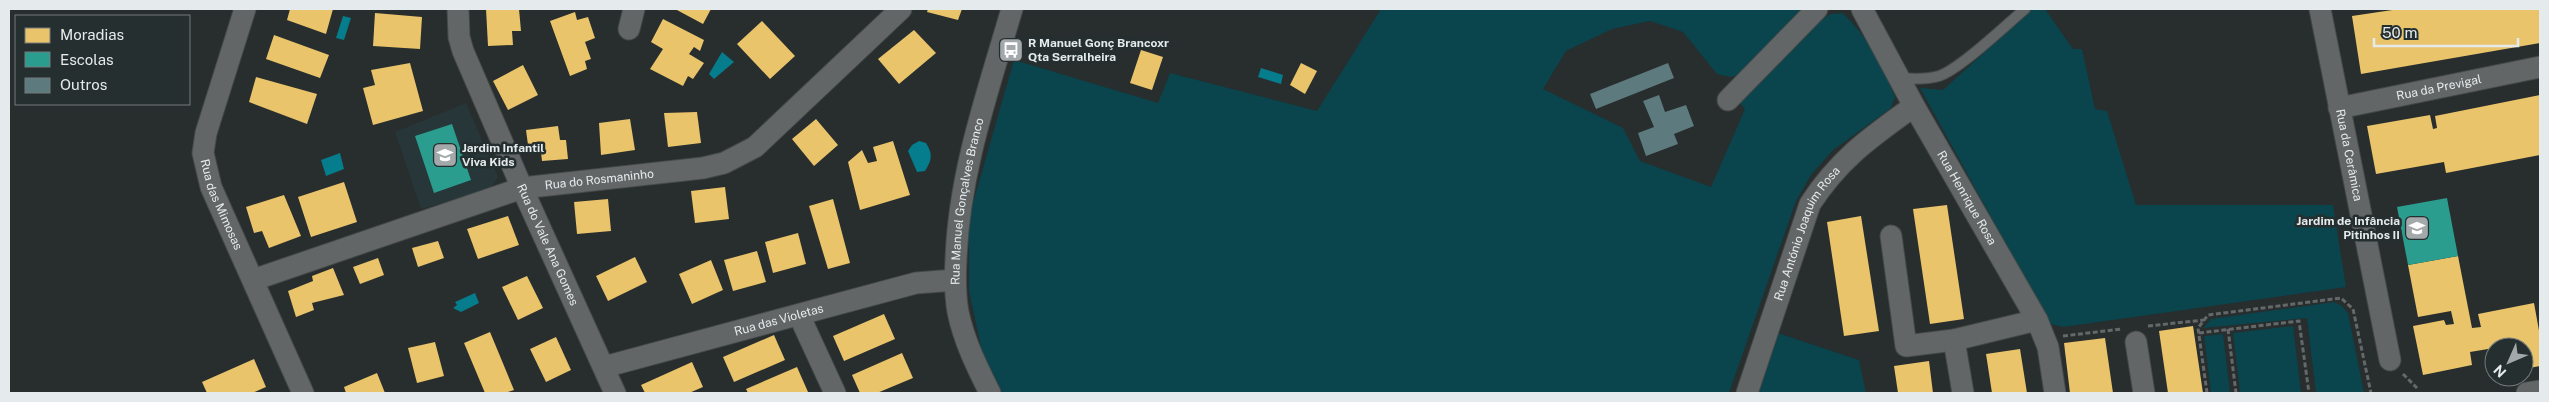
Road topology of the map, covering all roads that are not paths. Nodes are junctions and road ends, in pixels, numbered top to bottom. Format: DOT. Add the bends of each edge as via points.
graph roads {
  1 [pos="245,9"];
  2 [pos="458,9"];
  3 [pos="634,9"];
  4 [pos="900,9"];
  5 [pos="1012,9"];
  6 [pos="1817,9"];
  7 [pos="1862,9"];
  8 [pos="2025,9"];
  9 [pos="2320,9"];
  10 [pos="629,29"];
  11 [pos="2540,67"];
  12 [pos="1900,78"];
  13 [pos="1728,100"];
  14 [pos="1914,106"];
  15 [pos="2339,108"];
  16 [pos="522,188"];
  17 [pos="1891,236"];
  18 [pos="253,280"];
  19 [pos="955,280"];
  20 [pos="799,315"];
  21 [pos="2037,320"];
  22 [pos="1954,340"];
  23 [pos="2136,342"];
  24 [pos="2390,360"];
  25 [pos="604,367"];
  26 [pos="2540,391"];
  27 [pos="303,393"];
  28 [pos="615,393"];
  29 [pos="834,393"];
  30 [pos="990,393"];
  31 [pos="1747,393"];
  32 [pos="1963,393"];
  33 [pos="2056,393"];
  34 [pos="2144,393"];
  35 [pos="2527,393"];
  1 -- 18 [label="street, Rua das Mimosas" via="203,152 211,187"];
  2 -- 16 [label="street, Rua do Vale Ana Gomes" via="463,51"];
  3 -- 10 [label="street"];
  4 -- 16 [label="street, Rua do Rosmaninho" via="755,147 740,157 703,168"];
  5 -- 19 [label="street, Rua Manuel Gonçalves Branco" via="967,168 957,232"];
  6 -- 13 [label="street"];
  7 -- 12 [label="street, Rua Henrique Rosa"];
  8 -- 12 [label="lane" via="1940,76"];
  9 -- 15 [label="street, Rua da Cerâmica"];
  11 -- 15 [label="street, Rua da Previgal"];
  12 -- 14 [label="street, Rua Henrique Rosa"];
  14 -- 21 [label="street, Rua Henrique Rosa"];
  14 -- 31 [label="street, Rua António Joaquim Rosa" via="1842,161 1810,204"];
  15 -- 24 [label="street, Rua da Cerâmica"];
  16 -- 18 [label="street, Rua do Rosmaninho"];
  16 -- 25 [label="street, Rua do Vale Ana Gomes"];
  17 -- 22 [label="street" via="1906,346"];
  18 -- 27 [label="street, Rua das Mimosas"];
  19 -- 20 [label="street, Rua das Violetas" via="916,283"];
  19 -- 30 [label="street, Rua Manuel Gonçalves Branco" via="958,311 968,347"];
  20 -- 25 [label="street, Rua das Violetas"];
  20 -- 29 [label="street"];
  21 -- 22 [label="street"];
  21 -- 33 [label="street, Rua Henrique Rosa" via="2048,346"];
  22 -- 32 [label="street"];
  23 -- 34 [label="street"];
  25 -- 28 [label="street, Rua do Vale Ana Gomes"];
  26 -- 35 [label="street"];
}
